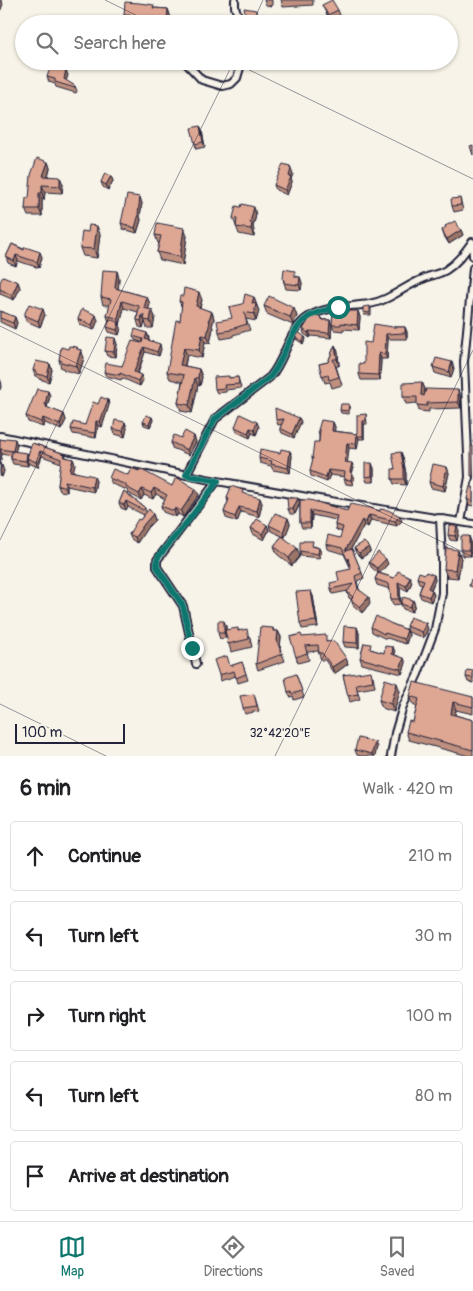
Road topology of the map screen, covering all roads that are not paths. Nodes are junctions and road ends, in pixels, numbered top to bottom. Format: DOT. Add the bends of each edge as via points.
graph roads {
  1 [pos="235,0"];
  2 [pos="238,15"];
  3 [pos="193,70"];
  4 [pos="239,70"];
  5 [pos="472,242"];
  6 [pos="473,256"];
  7 [pos="473,268"];
  8 [pos="0,436"];
  9 [pos="186,475"];
  10 [pos="218,481"];
  11 [pos="440,518"];
  12 [pos="462,522"];
  13 [pos="473,524"];
  14 [pos="196,664"];
  15 [pos="391,756"];
  1 -- 2 [label="street"];
  3 -- 4 [label="street" via="202,80 222,86 231,84"];
  5 -- 6 [label="street"];
  5 -- 9 [label="street" via="459,260 445,271 371,304 338,307 304,321 295,331 270,377 215,419"];
  7 -- 12 [label="street" via="464,362 469,477"];
  8 -- 9 [label="street"];
  9 -- 10 [label="street"];
  10 -- 11 [label="street"];
  10 -- 14 [label="street" via="157,560 157,567 183,606"];
  11 -- 12 [label="street"];
  11 -- 15 [label="street" via="442,593 435,629 403,706"];
  12 -- 13 [label="street"];
}
